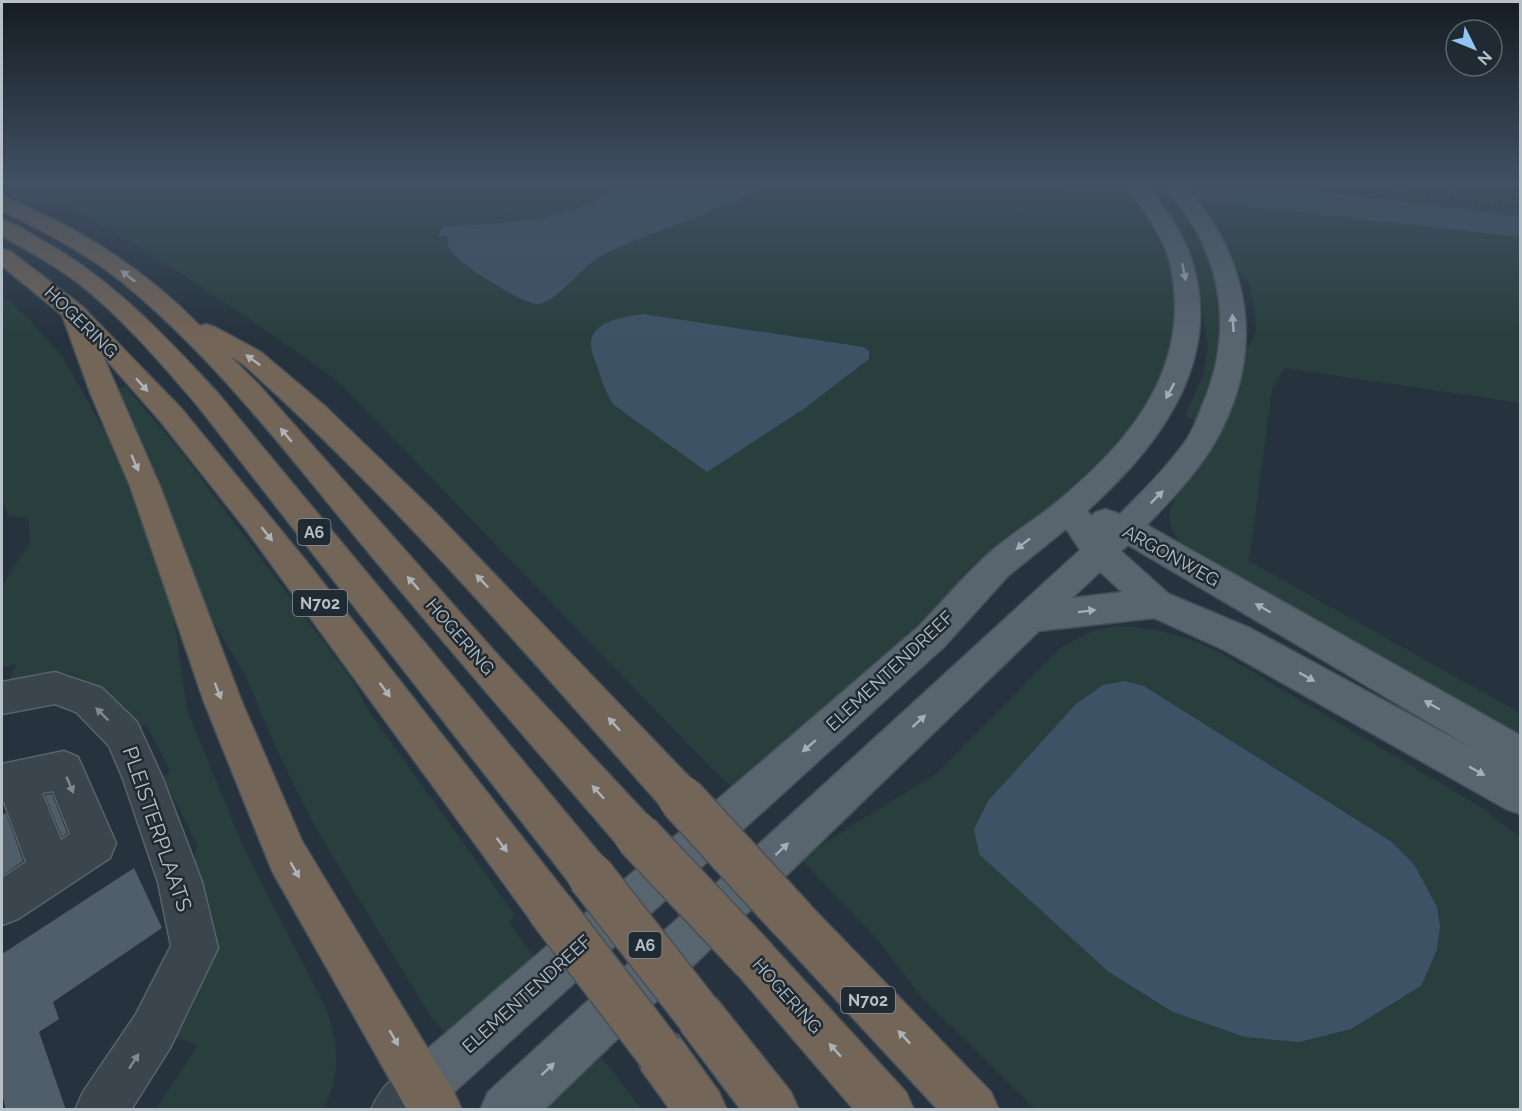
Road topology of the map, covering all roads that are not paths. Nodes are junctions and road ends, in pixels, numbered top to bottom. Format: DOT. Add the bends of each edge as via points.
graph roads {
  1 [pos="15,234"];
  2 [pos="65,234"];
  3 [pos="1171,234"];
  4 [pos="1207,234"];
  5 [pos="2,256"];
  6 [pos="73,311"];
  7 [pos="173,314"];
  8 [pos="1069,509"];
  9 [pos="1125,528"];
  10 [pos="1100,551"];
  11 [pos="1157,604"];
  12 [pos="1029,618"];
  13 [pos="2,698"];
  14 [pos="1521,755"];
  15 [pos="9,781"];
  16 [pos="1521,795"];
  17 [pos="2,900"];
  18 [pos="966,1100"];
  19 [pos="419,1102"];
  20 [pos="101,1110"];
  21 [pos="506,1110"];
  22 [pos="701,1110"];
  23 [pos="773,1110"];
  24 [pos="888,1110"];
  1 -- 23 [label="highway, A6, bridge" via="48,252 107,294 229,424"];
  7 -- 2 [label="highway, HOGERING / N702, one-way" via="129,276"];
  3 -- 8 [label="main road, ELEMENTENDREEF, one-way" via="1184,266 1190,316 1182,362 1153,421 1124,457"];
  9 -- 4 [label="main road, ELEMENTENDREEF, one-way" via="1164,490 1201,440 1224,386 1234,338 1231,298 1225,272"];
  5 -- 6 [label="highway, HOGERING / N702"];
  6 -- 19 [label="highway, N702, one-way" via="146,486 223,702 287,856"];
  6 -- 22 [label="highway, HOGERING / N702, one-way, bridge" via="229,486"];
  18 -- 7 [label="highway, N702, one-way, bridge" via="793,920 424,520 316,414 252,358"];
  24 -- 7 [label="highway, HOGERING / N702, one-way, bridge" via="484,665 249,391"];
  8 -- 9 [label="main road, ARGONWEG"];
  8 -- 10 [label="main road, ARGONWEG"];
  8 -- 19 [label="main road, ELEMENTENDREEF, one-way" via="1005,558 931,637"];
  9 -- 10 [label="main road, ELEMENTENDREEF"];
  14 -- 9 [label="main road, ARGONWEG, one-way"];
  10 -- 11 [label="main road, ARGONWEG"];
  10 -- 12 [label="main road, ELEMENTENDREEF"];
  12 -- 11 [label="main road, one-way"];
  11 -- 16 [label="main road, ARGONWEG, one-way" via="1237,639"];
  21 -- 12 [label="main road, ELEMENTENDREEF, one-way"];
  20 -- 13 [label="street, PLEISTERPLAATS, one-way" via="153,1031 195,948 180,882 123,734 89,700 55,688"];
  15 -- 17 [label="street, one-way" via="64,770 95,843"];
}
